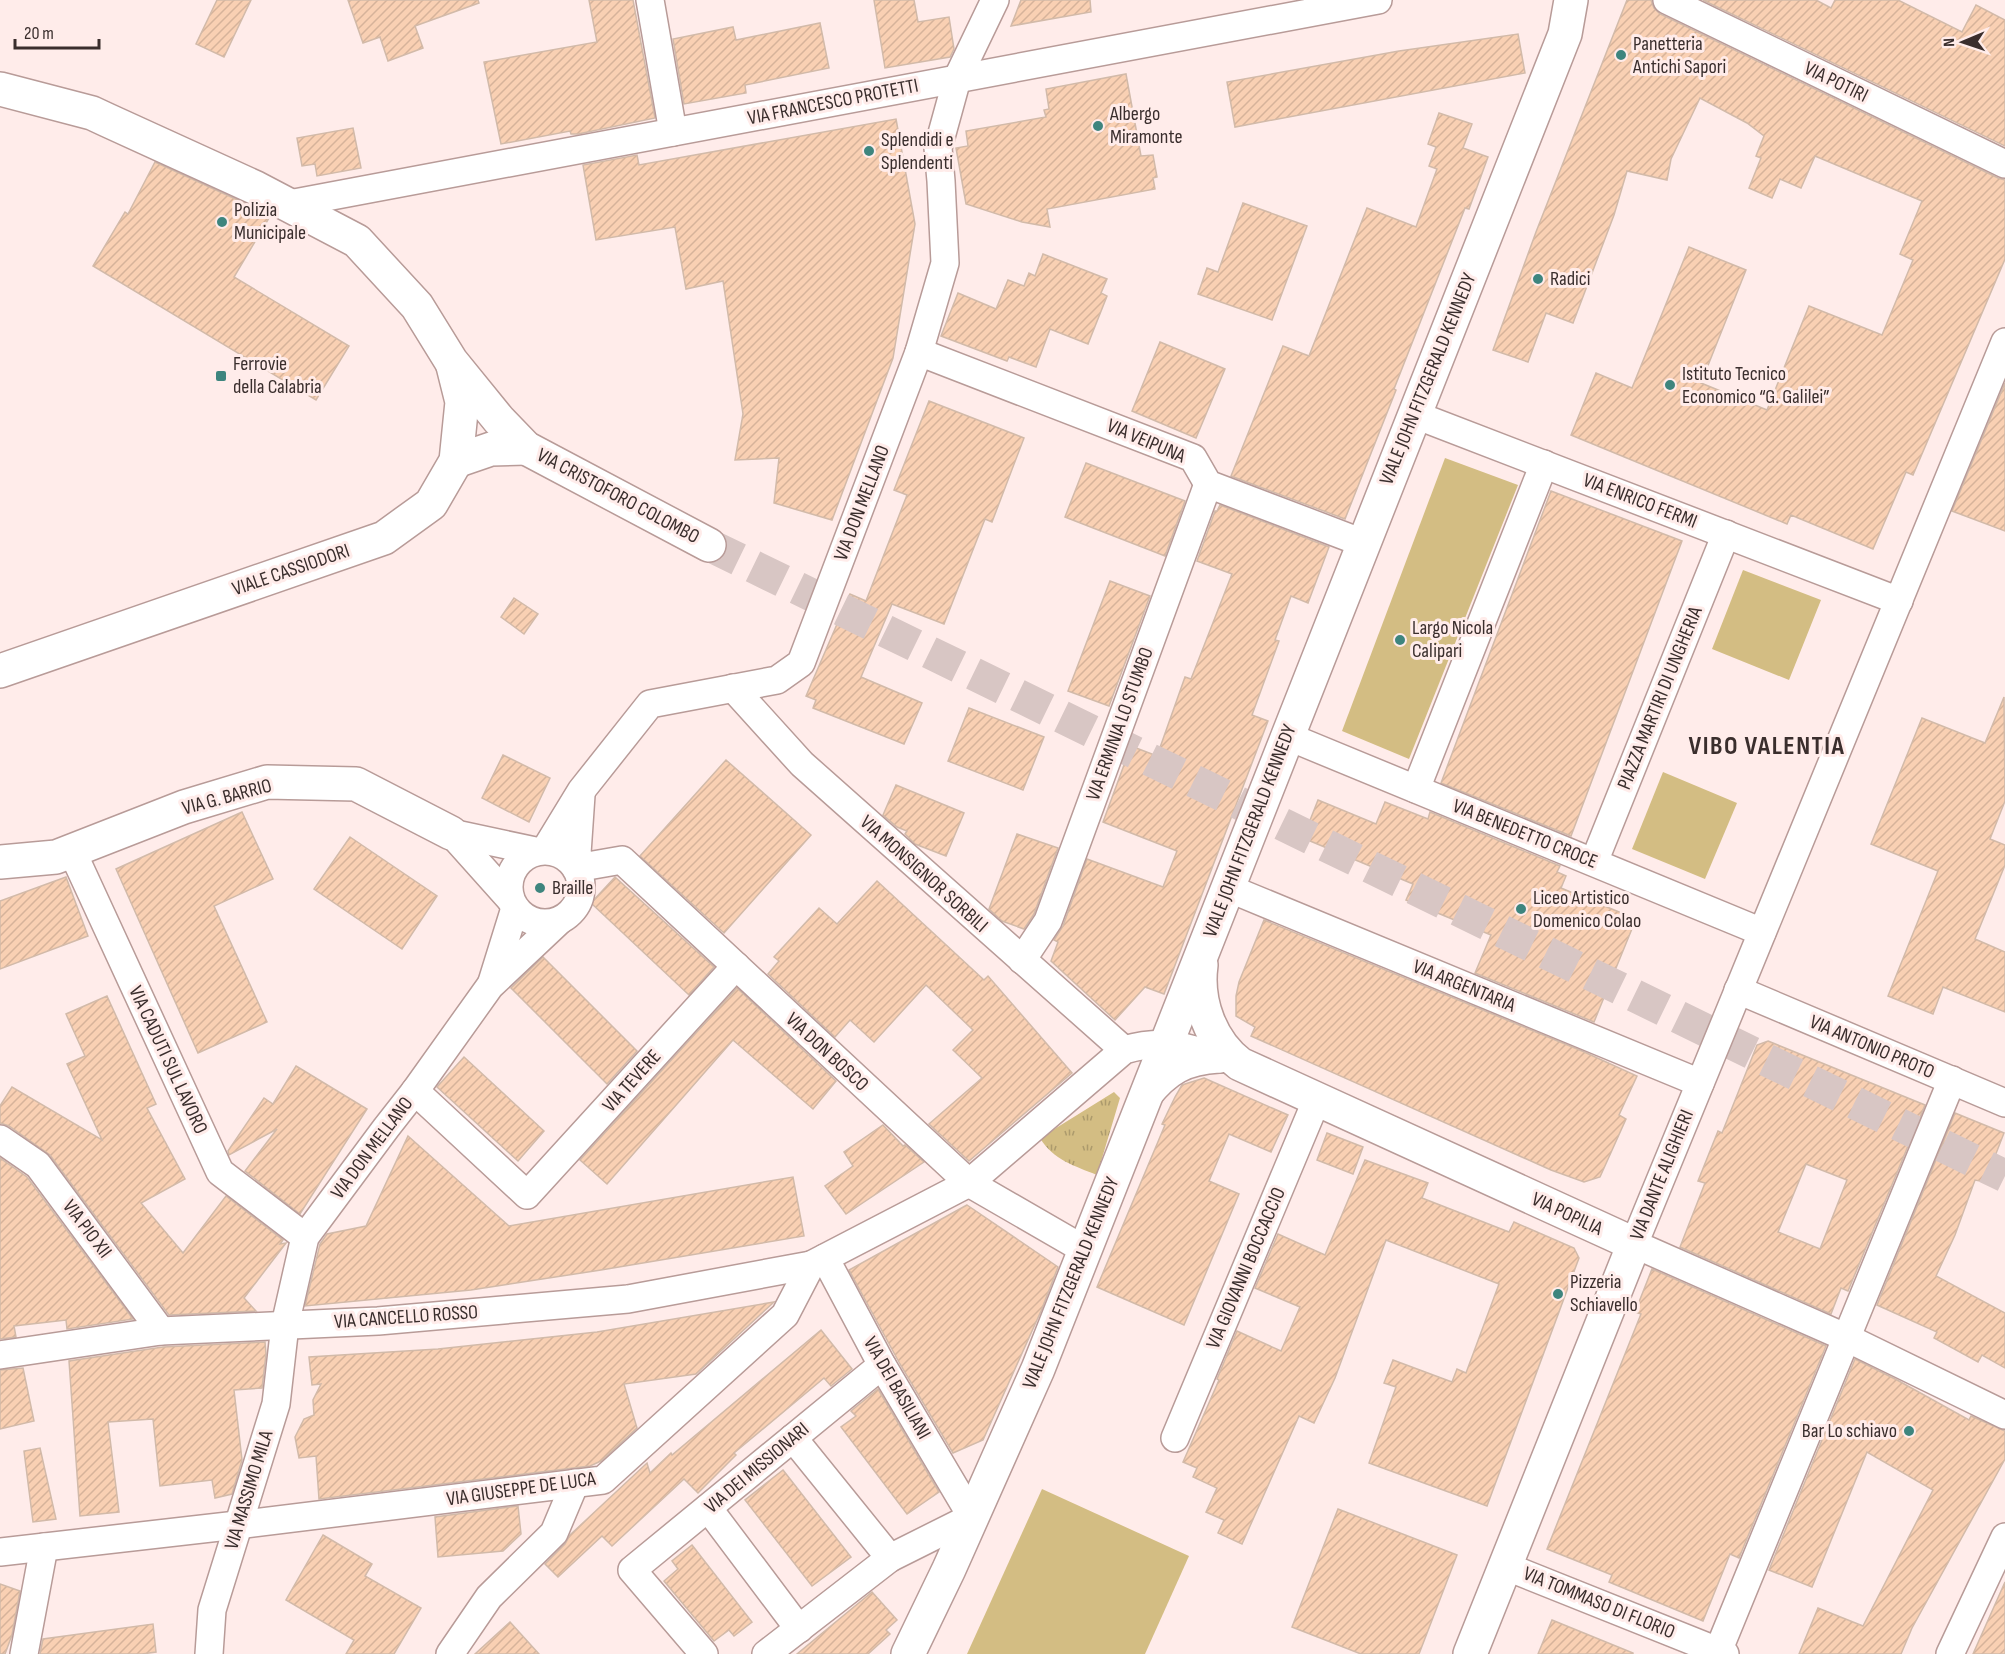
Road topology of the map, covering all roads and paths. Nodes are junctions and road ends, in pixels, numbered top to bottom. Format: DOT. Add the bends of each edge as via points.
graph roads {
  1 [pos="650,0"];
  2 [pos="995,0"];
  3 [pos="1378,0"];
  4 [pos="1571,0"];
  5 [pos="1667,0"];
  6 [pos="957,79"];
  7 [pos="0,89"];
  8 [pos="673,132"];
  9 [pos="2005,164"];
  10 [pos="289,204"];
  11 [pos="2005,342"];
  12 [pos="919,352"];
  13 [pos="451,362"];
  14 [pos="1413,414"];
  15 [pos="526,448"];
  16 [pos="456,461"];
  17 [pos="1544,464"];
  18 [pos="1208,484"];
  19 [pos="1726,534"];
  20 [pos="1363,543"];
  21 [pos="710,545"];
  22 [pos="1899,601"];
  23 [pos="0,671"];
  24 [pos="733,688"];
  25 [pos="1287,736"];
  26 [pos="1416,789"];
  27 [pos="581,791"];
  28 [pos="451,833"];
  29 [pos="72,851"];
  30 [pos="540,851"];
  31 [pos="0,862"];
  32 [pos="1594,862"];
  33 [pos="576,868"];
  34 [pos="1228,888"];
  35 [pos="513,904"];
  36 [pos="559,921"];
  37 [pos="1762,932"];
  38 [pos="1202,955"];
  39 [pos="1022,960"];
  40 [pos="736,966"];
  41 [pos="490,986"];
  42 [pos="1738,990"];
  43 [pos="1166,1044"];
  44 [pos="1124,1050"];
  45 [pos="1230,1062"];
  46 [pos="1952,1080"];
  47 [pos="1700,1083"];
  48 [pos="416,1091"];
  49 [pos="1317,1099"];
  50 [pos="1143,1102"];
  51 [pos="2005,1103"];
  52 [pos="0,1139"];
  53 [pos="969,1183"];
  54 [pos="305,1237"];
  55 [pos="1634,1244"];
  56 [pos="1086,1250"];
  57 [pos="818,1261"];
  58 [pos="285,1325"];
  59 [pos="161,1331"];
  60 [pos="1846,1338"];
  61 [pos="0,1355"];
  62 [pos="882,1365"];
  63 [pos="2005,1415"];
  64 [pos="793,1438"];
  65 [pos="1175,1438"];
  66 [pos="575,1483"];
  67 [pos="708,1508"];
  68 [pos="972,1517"];
  69 [pos="237,1526"];
  70 [pos="2005,1537"];
  71 [pos="44,1547"];
  72 [pos="0,1552"];
  73 [pos="890,1558"];
  74 [pos="1505,1566"];
  75 [pos="799,1629"];
  76 [pos="1720,1653"];
  77 [pos="24,1654"];
  78 [pos="209,1654"];
  79 [pos="450,1654"];
  80 [pos="704,1654"];
  81 [pos="766,1654"];
  82 [pos="908,1654"];
  83 [pos="1470,1654"];
  84 [pos="1950,1654"];
  1 -- 8 [label="street"];
  2 -- 6 [label="street, VIA DON MELLANO"];
  3 -- 6 [label="street, VIA FRANCESCO PROTETTI"];
  4 -- 14 [label="main road, VIALE JOHN FITZGERALD KENNEDY" via="1565,34"];
  5 -- 9 [label="street, VIA POTIRI"];
  6 -- 8 [label="street, VIA FRANCESCO PROTETTI"];
  6 -- 12 [label="street, VIA DON MELLANO" via="938,148 945,263"];
  7 -- 10 [label="main road" via="92,113"];
  8 -- 10 [label="street, VIA FRANCESCO PROTETTI"];
  10 -- 13 [label="main road" via="357,242 417,306"];
  11 -- 22 [label="street, VIA DANTE ALIGHIERI"];
  12 -- 18 [label="street, VIA VEIPUNA" via="1193,458"];
  12 -- 24 [label="street, VIA DON MELLANO" via="801,663 777,680"];
  13 -- 15 [label="main road, VIA CRISTOFORO COLOMBO"];
  13 -- 16 [label="main road, VIALE CASSIODORI" via="462,402"];
  14 -- 17 [label="street, VIA ENRICO FERMI"];
  14 -- 20 [label="main road, VIALE JOHN FITZGERALD KENNEDY"];
  15 -- 16 [label="main road, VIA CRISTOFORO COLOMBO" via="491,449"];
  15 -- 21 [label="main road, VIA CRISTOFORO COLOMBO"];
  16 -- 23 [label="main road, VIALE CASSIODORI" via="432,504 384,538"];
  17 -- 19 [label="street, VIA ENRICO FERMI"];
  17 -- 26 [label="street"];
  18 -- 20 [label="street"];
  18 -- 39 [label="street, VIA ERMINIA LO STUMBO" via="1048,921"];
  19 -- 22 [label="street, VIA ENRICO FERMI"];
  19 -- 32 [label="street, PIAZZA MARTIRI DI UNGHERIA"];
  20 -- 25 [label="main road, VIALE JOHN FITZGERALD KENNEDY"];
  22 -- 37 [label="street, VIA DANTE ALIGHIERI"];
  24 -- 27 [label="street, VIA DON MELLANO" via="650,704"];
  24 -- 39 [label="street, VIA MONSIGNOR SORBILI" via="802,764"];
  25 -- 26 [label="street, VIA BENEDETTO CROCE"];
  25 -- 34 [label="main road, VIALE JOHN FITZGERALD KENNEDY"];
  26 -- 32 [label="street, VIA BENEDETTO CROCE"];
  27 -- 30 [label="street, VIA DON MELLANO"];
  27 -- 33 [label="street"];
  28 -- 29 [label="main road, VIA G. BARRIO" via="356,784 267,782 184,807"];
  28 -- 30 [label="street"];
  28 -- 35 [label="street"];
  29 -- 31 [label="main road, VIA G. BARRIO" via="56,857"];
  29 -- 54 [label="street, VIA CADUTI SUL LAVORO" via="220,1172"];
  30 -- 33 [label="street" via="563,855"];
  30 -- 35 [label="street" via="526,855 512,870 508,890"];
  32 -- 37 [label="street, VIA BENEDETTO CROCE"];
  33 -- 36 [label="street" via="582,888 580,898 575,908"];
  33 -- 40 [label="street, VIA DON BOSCO" via="622,860"];
  34 -- 38 [label="main road, VIALE JOHN FITZGERALD KENNEDY"];
  34 -- 47 [label="street, VIA ARGENTARIA"];
  35 -- 36 [label="street" via="522,915 539,923"];
  35 -- 41 [label="street"];
  36 -- 41 [label="street"];
  37 -- 42 [label="street, VIA DANTE ALIGHIERI"];
  38 -- 43 [label="main road, VIALE JOHN FITZGERALD KENNEDY"];
  38 -- 45 [label="main road, VIA POPILIA" via="1199,979 1206,1014"];
  39 -- 44 [label="street, VIA MONSIGNOR SORBILI"];
  40 -- 48 [label="street, VIA TEVERE" via="527,1195"];
  40 -- 53 [label="street, VIA DON BOSCO"];
  41 -- 48 [label="street, VIA DON MELLANO"];
  42 -- 46 [label="street, VIA ANTONIO PROTO"];
  42 -- 47 [label="street, VIA DANTE ALIGHIERI"];
  43 -- 44 [label="street"];
  43 -- 45 [label="street"];
  43 -- 50 [label="main road, VIALE JOHN FITZGERALD KENNEDY"];
  44 -- 53 [label="street"];
  45 -- 49 [label="main road, VIA POPILIA"];
  45 -- 50 [label="street" via="1205,1060 1188,1064 1160,1081"];
  46 -- 51 [label="street, VIA ANTONIO PROTO"];
  46 -- 60 [label="street"];
  47 -- 55 [label="street, VIA DANTE ALIGHIERI"];
  48 -- 54 [label="street, VIA DON MELLANO"];
  49 -- 55 [label="main road, VIA POPILIA"];
  49 -- 65 [label="street, VIA GIOVANNI BOCCACCIO"];
  50 -- 56 [label="main road, VIALE JOHN FITZGERALD KENNEDY"];
  52 -- 59 [label="street, VIA PIO XII" via="38,1165"];
  53 -- 56 [label="street, VIA DON BOSCO"];
  53 -- 57 [label="street"];
  54 -- 58 [label="street, VIA DON MELLANO"];
  55 -- 60 [label="street, VIA POPILIA"];
  55 -- 74 [label="main road, VIA DANTE ALIGHIERI"];
  56 -- 68 [label="main road, VIALE JOHN FITZGERALD KENNEDY"];
  57 -- 58 [label="street, VIA CANCELLO ROSSO" via="628,1299 378,1321"];
  57 -- 62 [label="street, VIA DEI BASILIANI"];
  57 -- 66 [label="street, VIA GIUSEPPE DE LUCA" via="785,1315 603,1480"];
  58 -- 59 [label="street, VIA CANCELLO ROSSO"];
  58 -- 69 [label="street, VIA MASSIMO MILA" via="276,1404"];
  59 -- 61 [label="street, VIA CANCELLO ROSSO"];
  60 -- 63 [label="street, VIA POPILIA"];
  60 -- 76 [label="street"];
  62 -- 64 [label="street, VIA DEI MISSIONARI"];
  62 -- 68 [label="street, VIA DEI BASILIANI"];
  64 -- 67 [label="street, VIA DEI MISSIONARI"];
  64 -- 73 [label="street"];
  66 -- 69 [label="street, VIA GIUSEPPE DE LUCA"];
  66 -- 79 [label="street" via="554,1533 489,1597"];
  67 -- 75 [label="street"];
  67 -- 80 [label="street, VIA DEI MISSIONARI" via="633,1570"];
  68 -- 73 [label="street"];
  68 -- 82 [label="main road, VIALE JOHN FITZGERALD KENNEDY"];
  69 -- 71 [label="street, VIA GIUSEPPE DE LUCA"];
  69 -- 78 [label="street, VIA MASSIMO MILA" via="212,1610"];
  70 -- 84 [label="street"];
  71 -- 72 [label="street, VIA GIUSEPPE DE LUCA"];
  71 -- 77 [label="street"];
  73 -- 75 [label="street"];
  74 -- 76 [label="street, VIA TOMMASO DI FLORIO"];
  74 -- 83 [label="main road, VIA DANTE ALIGHIERI"];
  75 -- 81 [label="street"];
}
